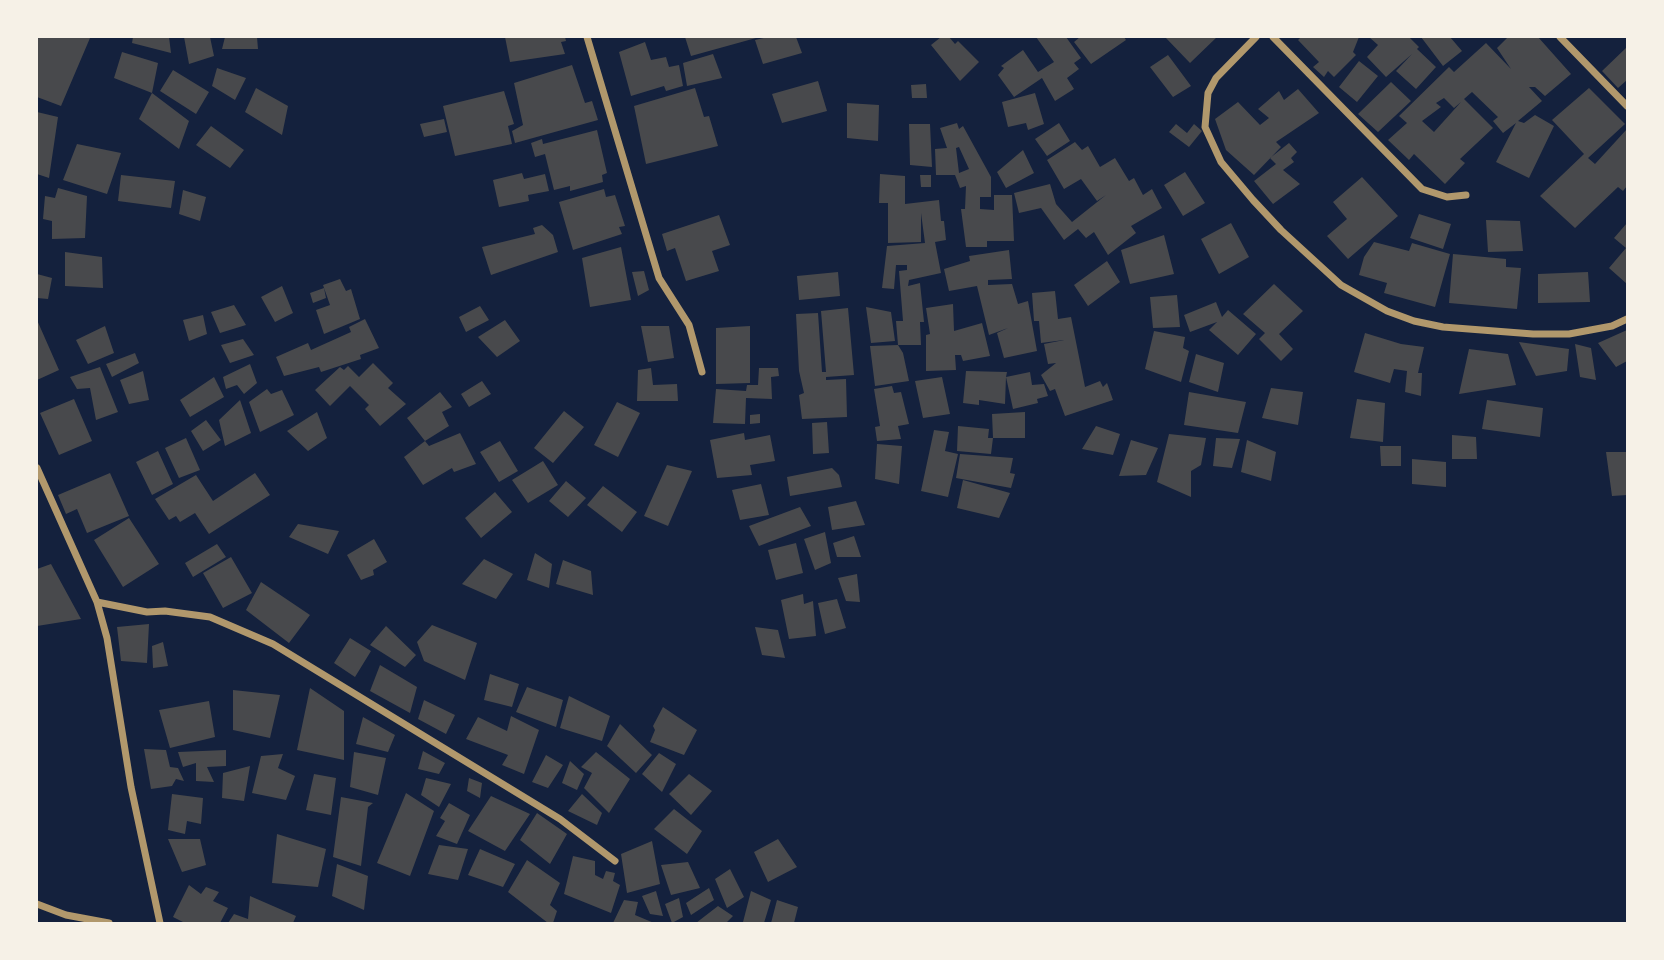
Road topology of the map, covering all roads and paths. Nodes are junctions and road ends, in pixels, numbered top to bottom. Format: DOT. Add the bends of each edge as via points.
graph roads {
  1 [pos="587,37"];
  2 [pos="1256,37"];
  3 [pos="1273,37"];
  4 [pos="1560,37"];
  5 [pos="1627,106"];
  6 [pos="1466,195"];
  7 [pos="1627,319"];
  8 [pos="702,372"];
  9 [pos="37,468"];
  10 [pos="97,602"];
  11 [pos="615,860"];
  12 [pos="37,904"];
  13 [pos="108,923"];
  14 [pos="160,923"];
  1 -- 8 [label="street" via="659,278 689,325"];
  2 -- 7 [label="street" via="1216,78 1208,93 1204,118 1208,135 1221,162 1260,208 1341,285 1387,311 1443,327 1569,334"];
  3 -- 6 [label="street" via="1422,189 1447,197"];
  4 -- 5 [label="street"];
  9 -- 10 [label="street"];
  10 -- 11 [label="street" via="209,617 273,644 560,819"];
  10 -- 14 [label="street"];
  12 -- 13 [label="street"];
}
